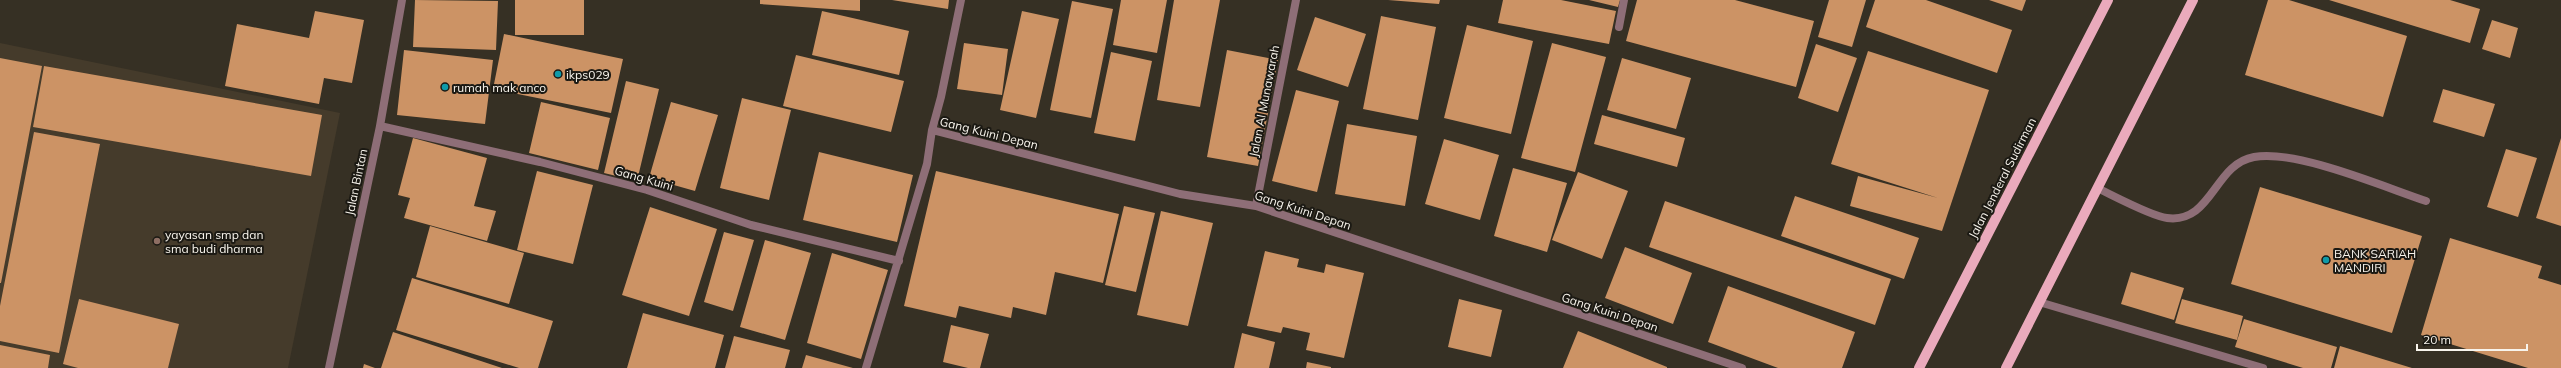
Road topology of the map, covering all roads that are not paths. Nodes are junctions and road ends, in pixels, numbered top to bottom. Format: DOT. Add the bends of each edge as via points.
graph roads {
  1 [pos="402,0"];
  2 [pos="960,0"];
  3 [pos="1296,0"];
  4 [pos="1624,0"];
  5 [pos="2108,0"];
  6 [pos="2193,0"];
  7 [pos="1619,27"];
  8 [pos="380,126"];
  9 [pos="932,130"];
  10 [pos="2097,188"];
  11 [pos="2426,201"];
  12 [pos="1256,206"];
  13 [pos="899,261"];
  14 [pos="2039,302"];
  15 [pos="2009,367"];
  16 [pos="329,368"];
  17 [pos="866,368"];
  18 [pos="1742,368"];
  19 [pos="1918,368"];
  20 [pos="2263,368"];
  1 -- 8 [label="street, Jalan Bintan"];
  2 -- 9 [label="street"];
  3 -- 12 [label="street, Jalan Al Munawarah"];
  4 -- 7 [label="street"];
  5 -- 19 [label="main road, Jalan Jenderal Sudirman"];
  6 -- 10 [label="main road"];
  8 -- 13 [label="street, Gang Kuini" via="647,190 751,225"];
  8 -- 16 [label="street, Jalan Bintan"];
  9 -- 12 [label="street, Gang Kuini Depan" via="1180,194"];
  9 -- 13 [label="street, Gang Kuini Depan" via="927,164"];
  10 -- 11 [label="street" via="2166,218 2187,217 2204,204 2232,167 2253,156 2295,158"];
  10 -- 14 [label="main road"];
  12 -- 18 [label="street, Gang Kuini Depan"];
  13 -- 17 [label="street, Gang Kuini Depan"];
  14 -- 15 [label="main road"];
  14 -- 20 [label="street"];
}
